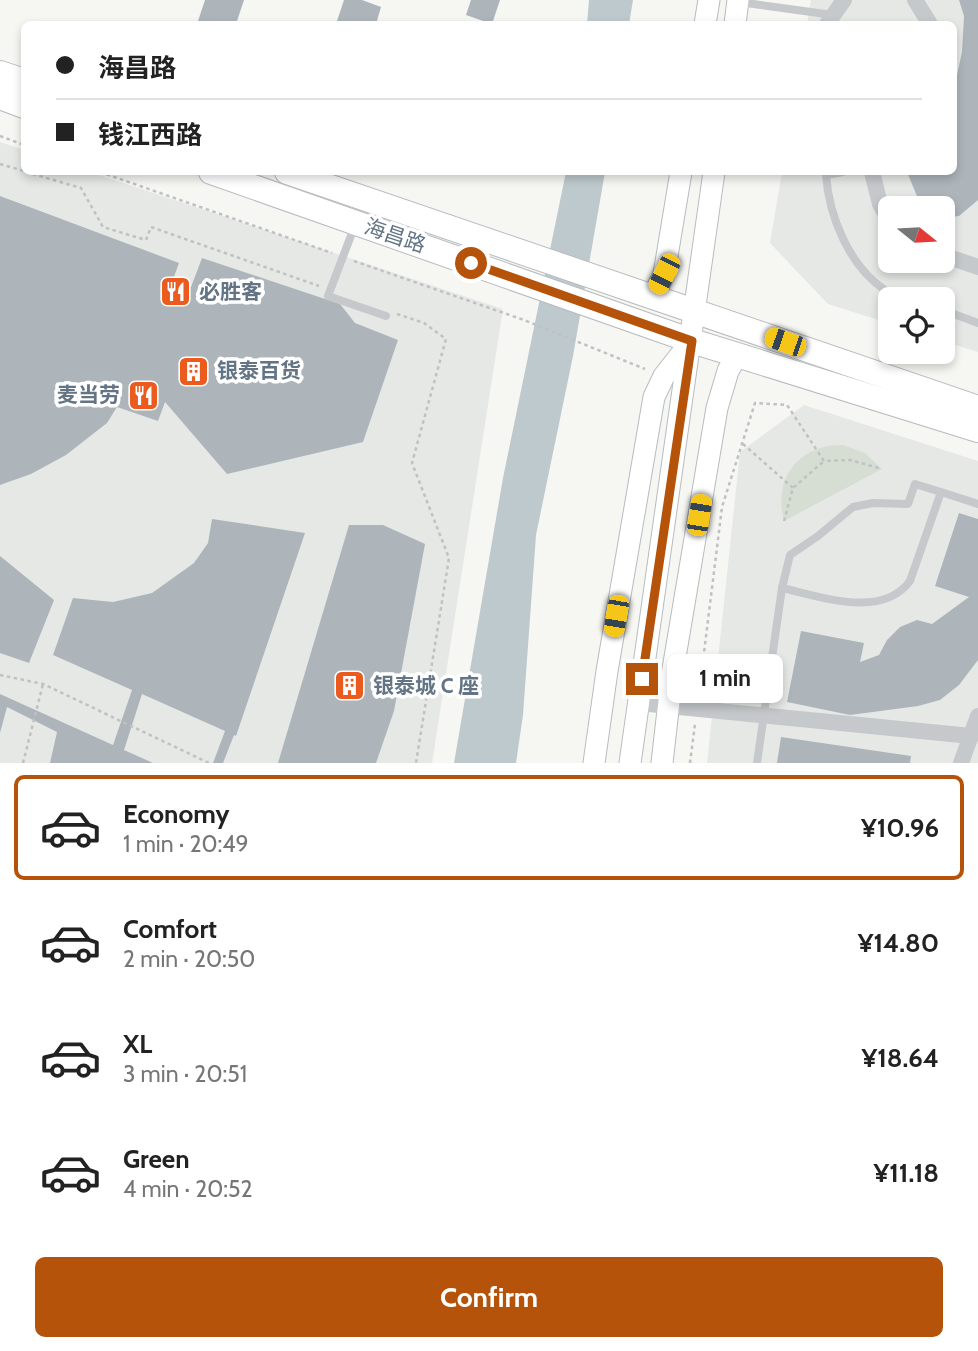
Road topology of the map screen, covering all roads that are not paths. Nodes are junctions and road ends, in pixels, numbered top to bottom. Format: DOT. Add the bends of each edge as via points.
graph roads {
  1 [pos="709,0"];
  2 [pos="844,0"];
  3 [pos="915,0"];
  4 [pos="738,1"];
  5 [pos="830,20"];
  6 [pos="706,21"];
  7 [pos="735,21"];
  8 [pos="928,21"];
  9 [pos="0,73"];
  10 [pos="21,80"];
  11 [pos="0,97"];
  12 [pos="21,105"];
  13 [pos="220,175"];
  14 [pos="296,175"];
  15 [pos="680,175"];
  16 [pos="714,175"];
  17 [pos="826,175"];
  18 [pos="873,175"];
  19 [pos="878,196"];
  20 [pos="356,223"];
  21 [pos="956,259"];
  22 [pos="978,267"];
  23 [pos="883,287"];
  24 [pos="653,297"];
  25 [pos="695,312"];
  26 [pos="387,314"];
  27 [pos="955,314"];
  28 [pos="978,323"];
  29 [pos="692,341"];
  30 [pos="737,355"];
  31 [pos="978,408"];
  32 [pos="978,430"];
  33 [pos="941,492"];
  34 [pos="978,504"];
  35 [pos="782,589"];
  36 [pos="672,675"];
  37 [pos="639,703"];
  38 [pos="670,706"];
  39 [pos="762,716"];
  40 [pos="978,716"];
  41 [pos="971,736"];
  42 [pos="594,763"];
  43 [pos="630,763"];
  44 [pos="662,763"];
  45 [pos="757,763"];
  46 [pos="961,763"];
  1 -- 6 [label="main road"];
  2 -- 5 [label="street"];
  3 -- 8 [label="street"];
  4 -- 5 [label="lane"];
  4 -- 7 [label="main road"];
  9 -- 10 [label="main road"];
  11 -- 12 [label="main road"];
  13 -- 20 [label="main road, 海昌路"];
  14 -- 24 [label="main road, 海昌路"];
  15 -- 24 [label="main road" via="664,274"];
  16 -- 25 [label="main road"];
  17 -- 23 [label="lane" via="843,239"];
  18 -- 19 [label="street"];
  20 -- 26 [label="lane" via="328,296"];
  20 -- 29 [label="main road, 海昌路"];
  21 -- 22 [label="street"];
  24 -- 25 [label="main road, 海昌路"];
  25 -- 29 [label="main road"];
  25 -- 31 [label="main road, 海昌路"];
  27 -- 28 [label="lane"];
  29 -- 30 [label="main road, 海昌路"];
  29 -- 37 [label="main road"];
  29 -- 42 [label="main road" via="664,376 654,397"];
  30 -- 32 [label="main road, 海昌路"];
  30 -- 36 [label="main road" via="716,408"];
  33 -- 34 [label="lane"];
  33 -- 35 [label="lane" via="915,484 908,504 853,507 790,555"];
  33 -- 35 [label="lane" via="918,561 901,593 870,603"];
  35 -- 39 [label="lane"];
  36 -- 37 [label="main road" via="659,693"];
  36 -- 38 [label="main road"];
  37 -- 38 [label="street"];
  37 -- 43 [label="main road"];
  38 -- 39 [label="street"];
  38 -- 44 [label="main road"];
  39 -- 41 [label="street"];
  39 -- 45 [label="lane"];
  40 -- 41 [label="street"];
  41 -- 46 [label="street"];
}
